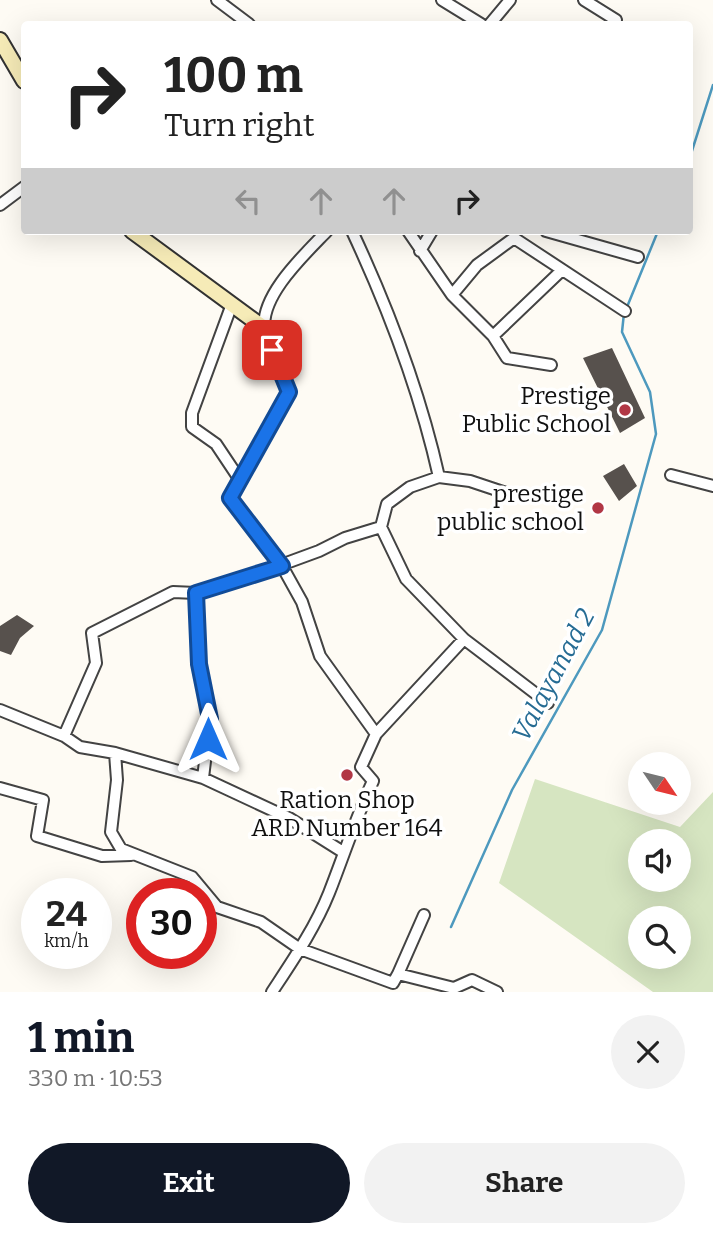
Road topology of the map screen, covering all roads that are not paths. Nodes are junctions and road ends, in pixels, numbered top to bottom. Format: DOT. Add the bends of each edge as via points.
graph roads {
  1 [pos="217,0"];
  2 [pos="442,0"];
  3 [pos="510,0"];
  4 [pos="584,0"];
  5 [pos="245,21"];
  6 [pos="476,21"];
  7 [pos="492,21"];
  8 [pos="615,21"];
  9 [pos="0,40"];
  10 [pos="21,76"];
  11 [pos="21,189"];
  12 [pos="0,205"];
  13 [pos="137,235"];
  14 [pos="323,235"];
  15 [pos="354,235"];
  16 [pos="410,235"];
  17 [pos="430,235"];
  18 [pos="560,235"];
  19 [pos="420,251"];
  20 [pos="638,257"];
  21 [pos="561,271"];
  22 [pos="452,295"];
  23 [pos="232,304"];
  24 [pos="625,311"];
  25 [pos="264,328"];
  26 [pos="493,336"];
  27 [pos="551,365"];
  28 [pos="671,475"];
  29 [pos="439,477"];
  30 [pos="240,480"];
  31 [pos="713,486"];
  32 [pos="506,493"];
  33 [pos="381,527"];
  34 [pos="282,566"];
  35 [pos="196,593"];
  36 [pos="464,639"];
  37 [pos="548,703"];
  38 [pos="0,710"];
  39 [pos="376,734"];
  40 [pos="64,736"];
  41 [pos="115,753"];
  42 [pos="203,778"];
  43 [pos="0,788"];
  44 [pos="343,852"];
  45 [pos="131,855"];
  46 [pos="424,915"];
  47 [pos="300,949"];
  48 [pos="398,974"];
  49 [pos="272,992"];
  50 [pos="496,992"];
  1 -- 5 [label="street"];
  2 -- 6 [label="street"];
  3 -- 7 [label="street"];
  4 -- 8 [label="street"];
  9 -- 10 [label="street"];
  11 -- 12 [label="street"];
  13 -- 23 [label="street"];
  14 -- 25 [label="street" via="285,276 269,304"];
  15 -- 29 [label="street" via="381,293 427,424"];
  16 -- 19 [label="street"];
  17 -- 19 [label="street"];
  18 -- 20 [label="street"];
  19 -- 22 [label="street"];
  21 -- 22 [label="street" via="514,238 477,265"];
  21 -- 24 [label="street"];
  21 -- 26 [label="street"];
  22 -- 26 [label="street"];
  23 -- 25 [label="street"];
  23 -- 30 [label="street" via="192,413 192,427 216,444"];
  25 -- 30 [label="street" via="289,392"];
  26 -- 27 [label="street" via="507,358"];
  28 -- 31 [label="street"];
  29 -- 32 [label="street"];
  29 -- 33 [label="street" via="410,487 387,504"];
  30 -- 34 [label="street" via="230,498"];
  33 -- 34 [label="street"];
  33 -- 36 [label="street" via="406,579"];
  34 -- 35 [label="street"];
  34 -- 39 [label="street" via="302,602 320,656"];
  35 -- 40 [label="street" via="173,592 92,633 96,663"];
  35 -- 42 [label="street" via="199,664 210,719"];
  36 -- 37 [label="street"];
  36 -- 39 [label="street"];
  38 -- 40 [label="street"];
  39 -- 44 [label="street" via="361,766 373,781"];
  40 -- 41 [label="street" via="80,747"];
  41 -- 42 [label="street"];
  41 -- 45 [label="street" via="111,832 121,849"];
  42 -- 44 [label="street" via="289,818"];
  43 -- 45 [label="street" via="43,800 37,836 102,856"];
  44 -- 47 [label="street" via="328,895"];
  45 -- 47 [label="street" via="192,877 217,907 261,922"];
  46 -- 48 [label="street"];
  47 -- 48 [label="street" via="393,983"];
  47 -- 49 [label="street"];
  48 -- 50 [label="street" via="454,988 472,980"];
}
